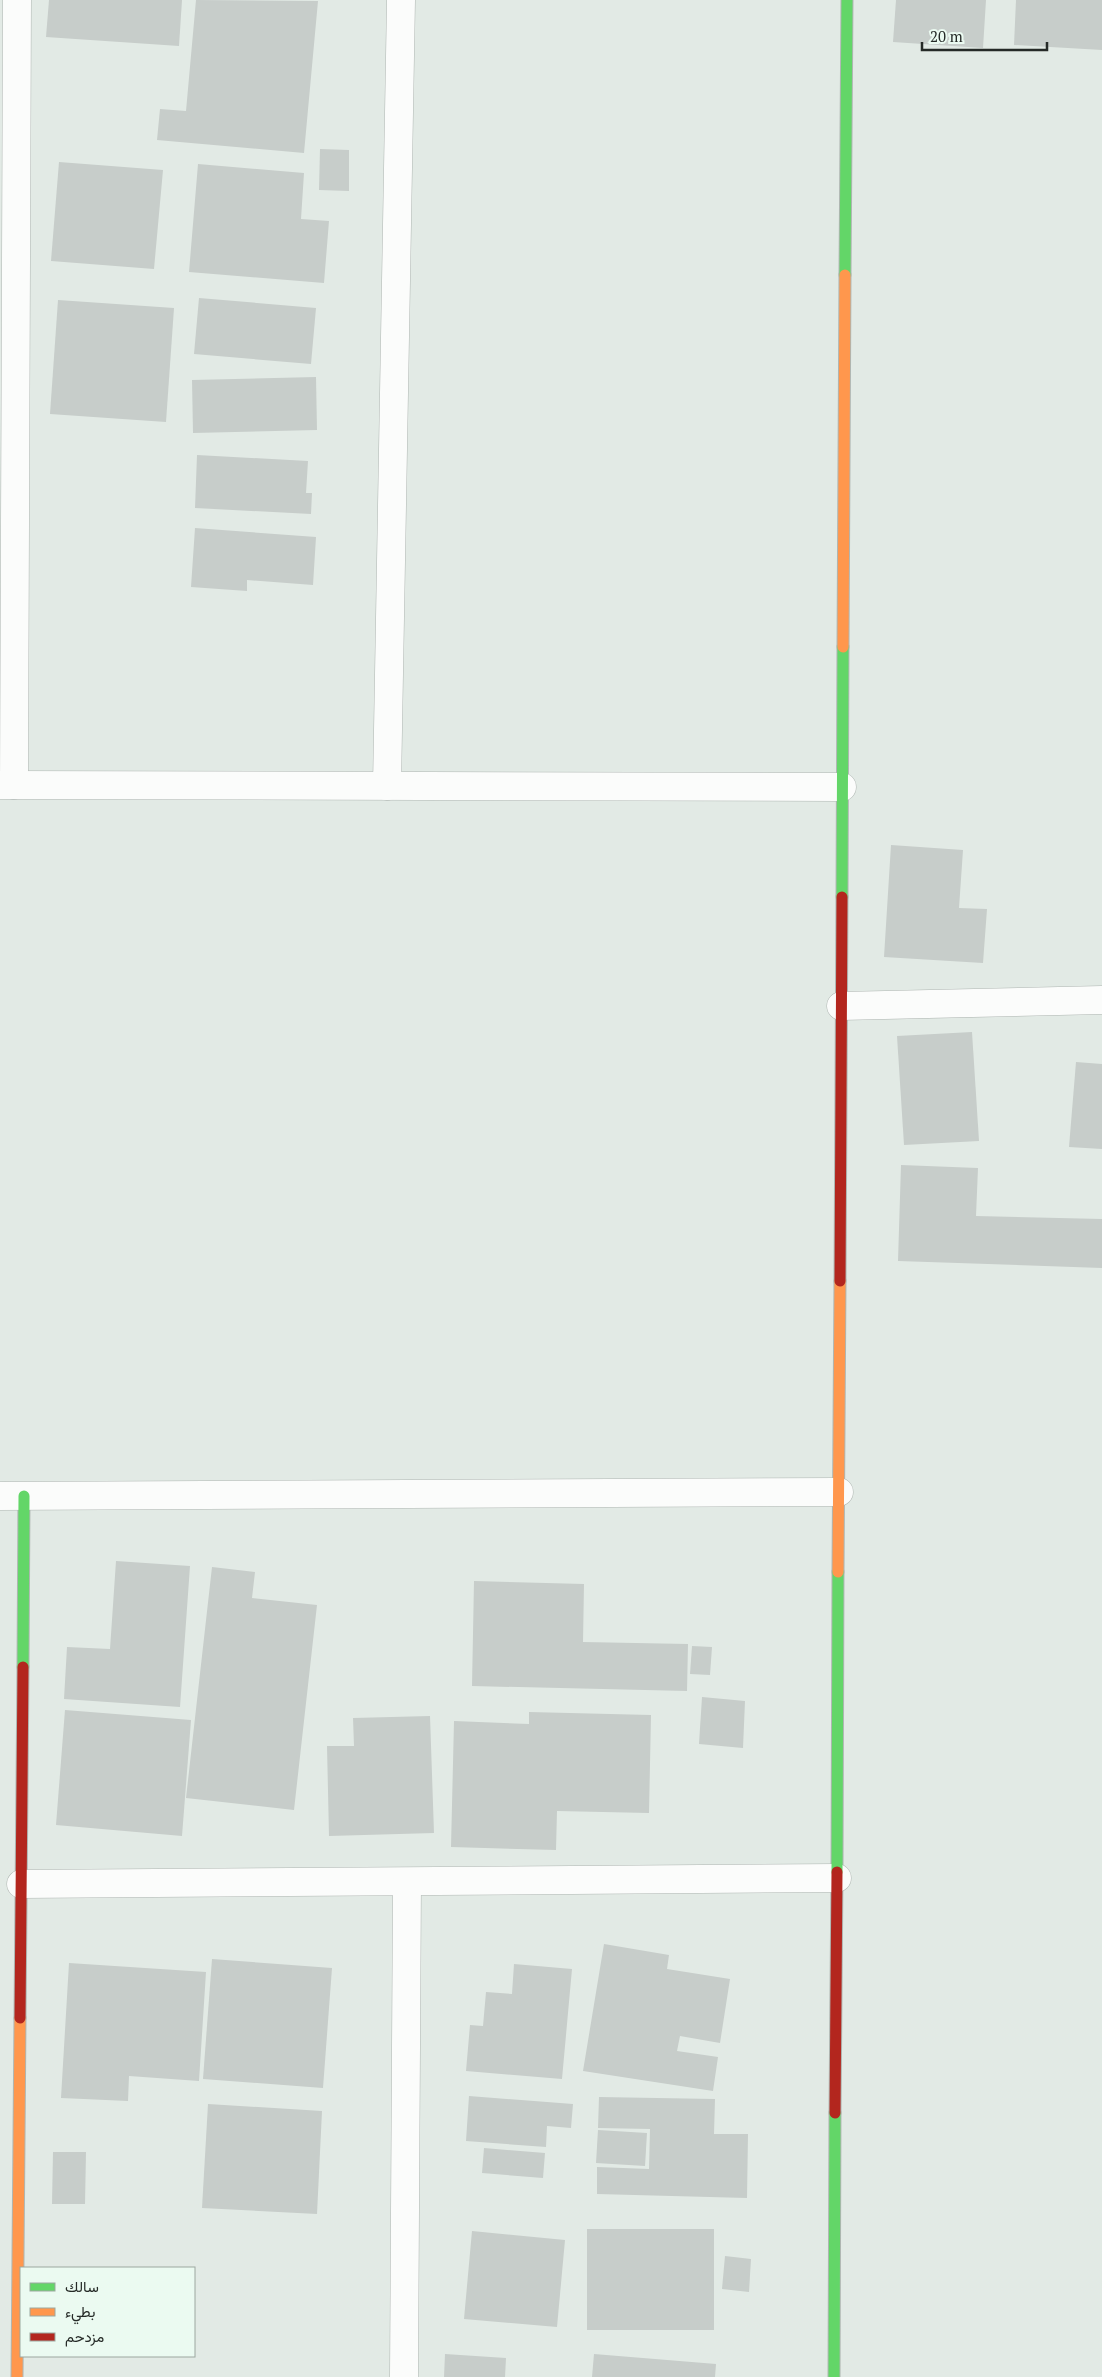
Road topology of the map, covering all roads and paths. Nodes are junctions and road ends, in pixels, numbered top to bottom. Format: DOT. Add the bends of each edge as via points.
graph roads {
  1 [pos="17,0"];
  2 [pos="401,0"];
  3 [pos="846,0"];
  4 [pos="7,785"];
  5 [pos="387,786"];
  6 [pos="842,787"];
  7 [pos="1102,1000"];
  8 [pos="841,1006"];
  9 [pos="839,1492"];
  10 [pos="12,1496"];
  11 [pos="836,1878"];
  12 [pos="407,1882"];
  13 [pos="21,1884"];
  14 [pos="17,2377"];
  15 [pos="404,2377"];
  16 [pos="834,2377"];
  1 -- 4 [label="street"];
  2 -- 5 [label="street"];
  3 -- 6 [label="street"];
  4 -- 5 [label="street"];
  5 -- 6 [label="street"];
  6 -- 8 [label="street"];
  7 -- 8 [label="street"];
  8 -- 9 [label="street"];
  9 -- 10 [label="street"];
  9 -- 11 [label="street"];
  10 -- 13 [label="street"];
  11 -- 12 [label="street"];
  11 -- 16 [label="street"];
  12 -- 13 [label="street"];
  12 -- 15 [label="street"];
  13 -- 14 [label="street"];
}
